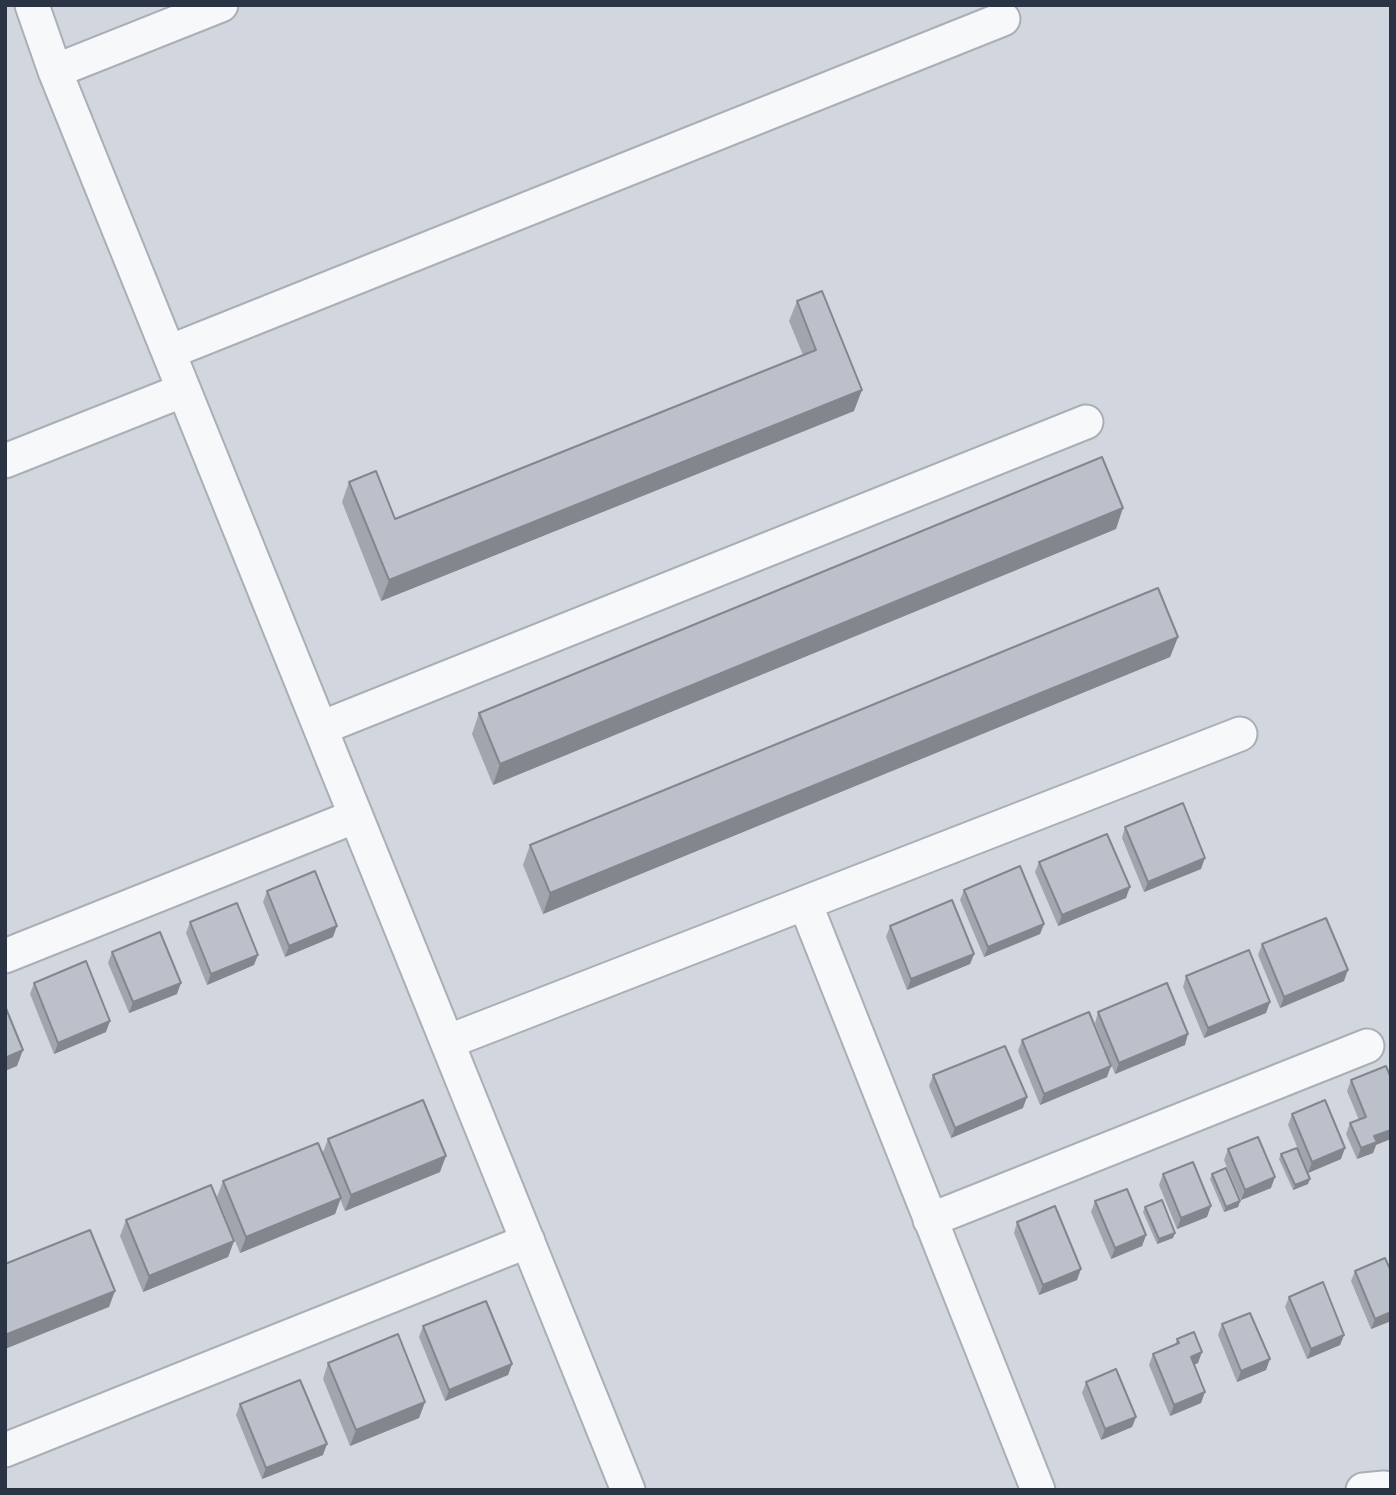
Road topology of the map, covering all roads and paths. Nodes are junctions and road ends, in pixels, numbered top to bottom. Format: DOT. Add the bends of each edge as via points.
graph roads {
  1 [pos="32,5"];
  2 [pos="221,5"];
  3 [pos="1003,19"];
  4 [pos="55,71"];
  5 [pos="169,352"];
  6 [pos="184,390"];
  7 [pos="1086,422"];
  8 [pos="5,461"];
  9 [pos="321,728"];
  10 [pos="1240,734"];
  11 [pos="356,816"];
  12 [pos="805,903"];
  13 [pos="5,956"];
  14 [pos="447,1042"];
  15 [pos="1367,1046"];
  16 [pos="930,1220"];
  17 [pos="528,1241"];
  18 [pos="5,1450"];
  19 [pos="628,1490"];
  20 [pos="1038,1490"];
  21 [pos="1363,1490"];
  22 [pos="1389,1490"];
  1 -- 4 [label="street"];
  2 -- 4 [label="street"];
  3 -- 5 [label="street"];
  4 -- 5 [label="street"];
  5 -- 6 [label="street"];
  6 -- 8 [label="street"];
  6 -- 9 [label="street"];
  7 -- 9 [label="street"];
  9 -- 11 [label="street"];
  10 -- 12 [label="street"];
  11 -- 13 [label="street"];
  11 -- 14 [label="street"];
  12 -- 14 [label="street"];
  12 -- 16 [label="street"];
  14 -- 17 [label="street"];
  15 -- 16 [label="street"];
  16 -- 20 [label="street"];
  17 -- 18 [label="street"];
  17 -- 19 [label="street"];
  21 -- 22 [label="street"];
}
